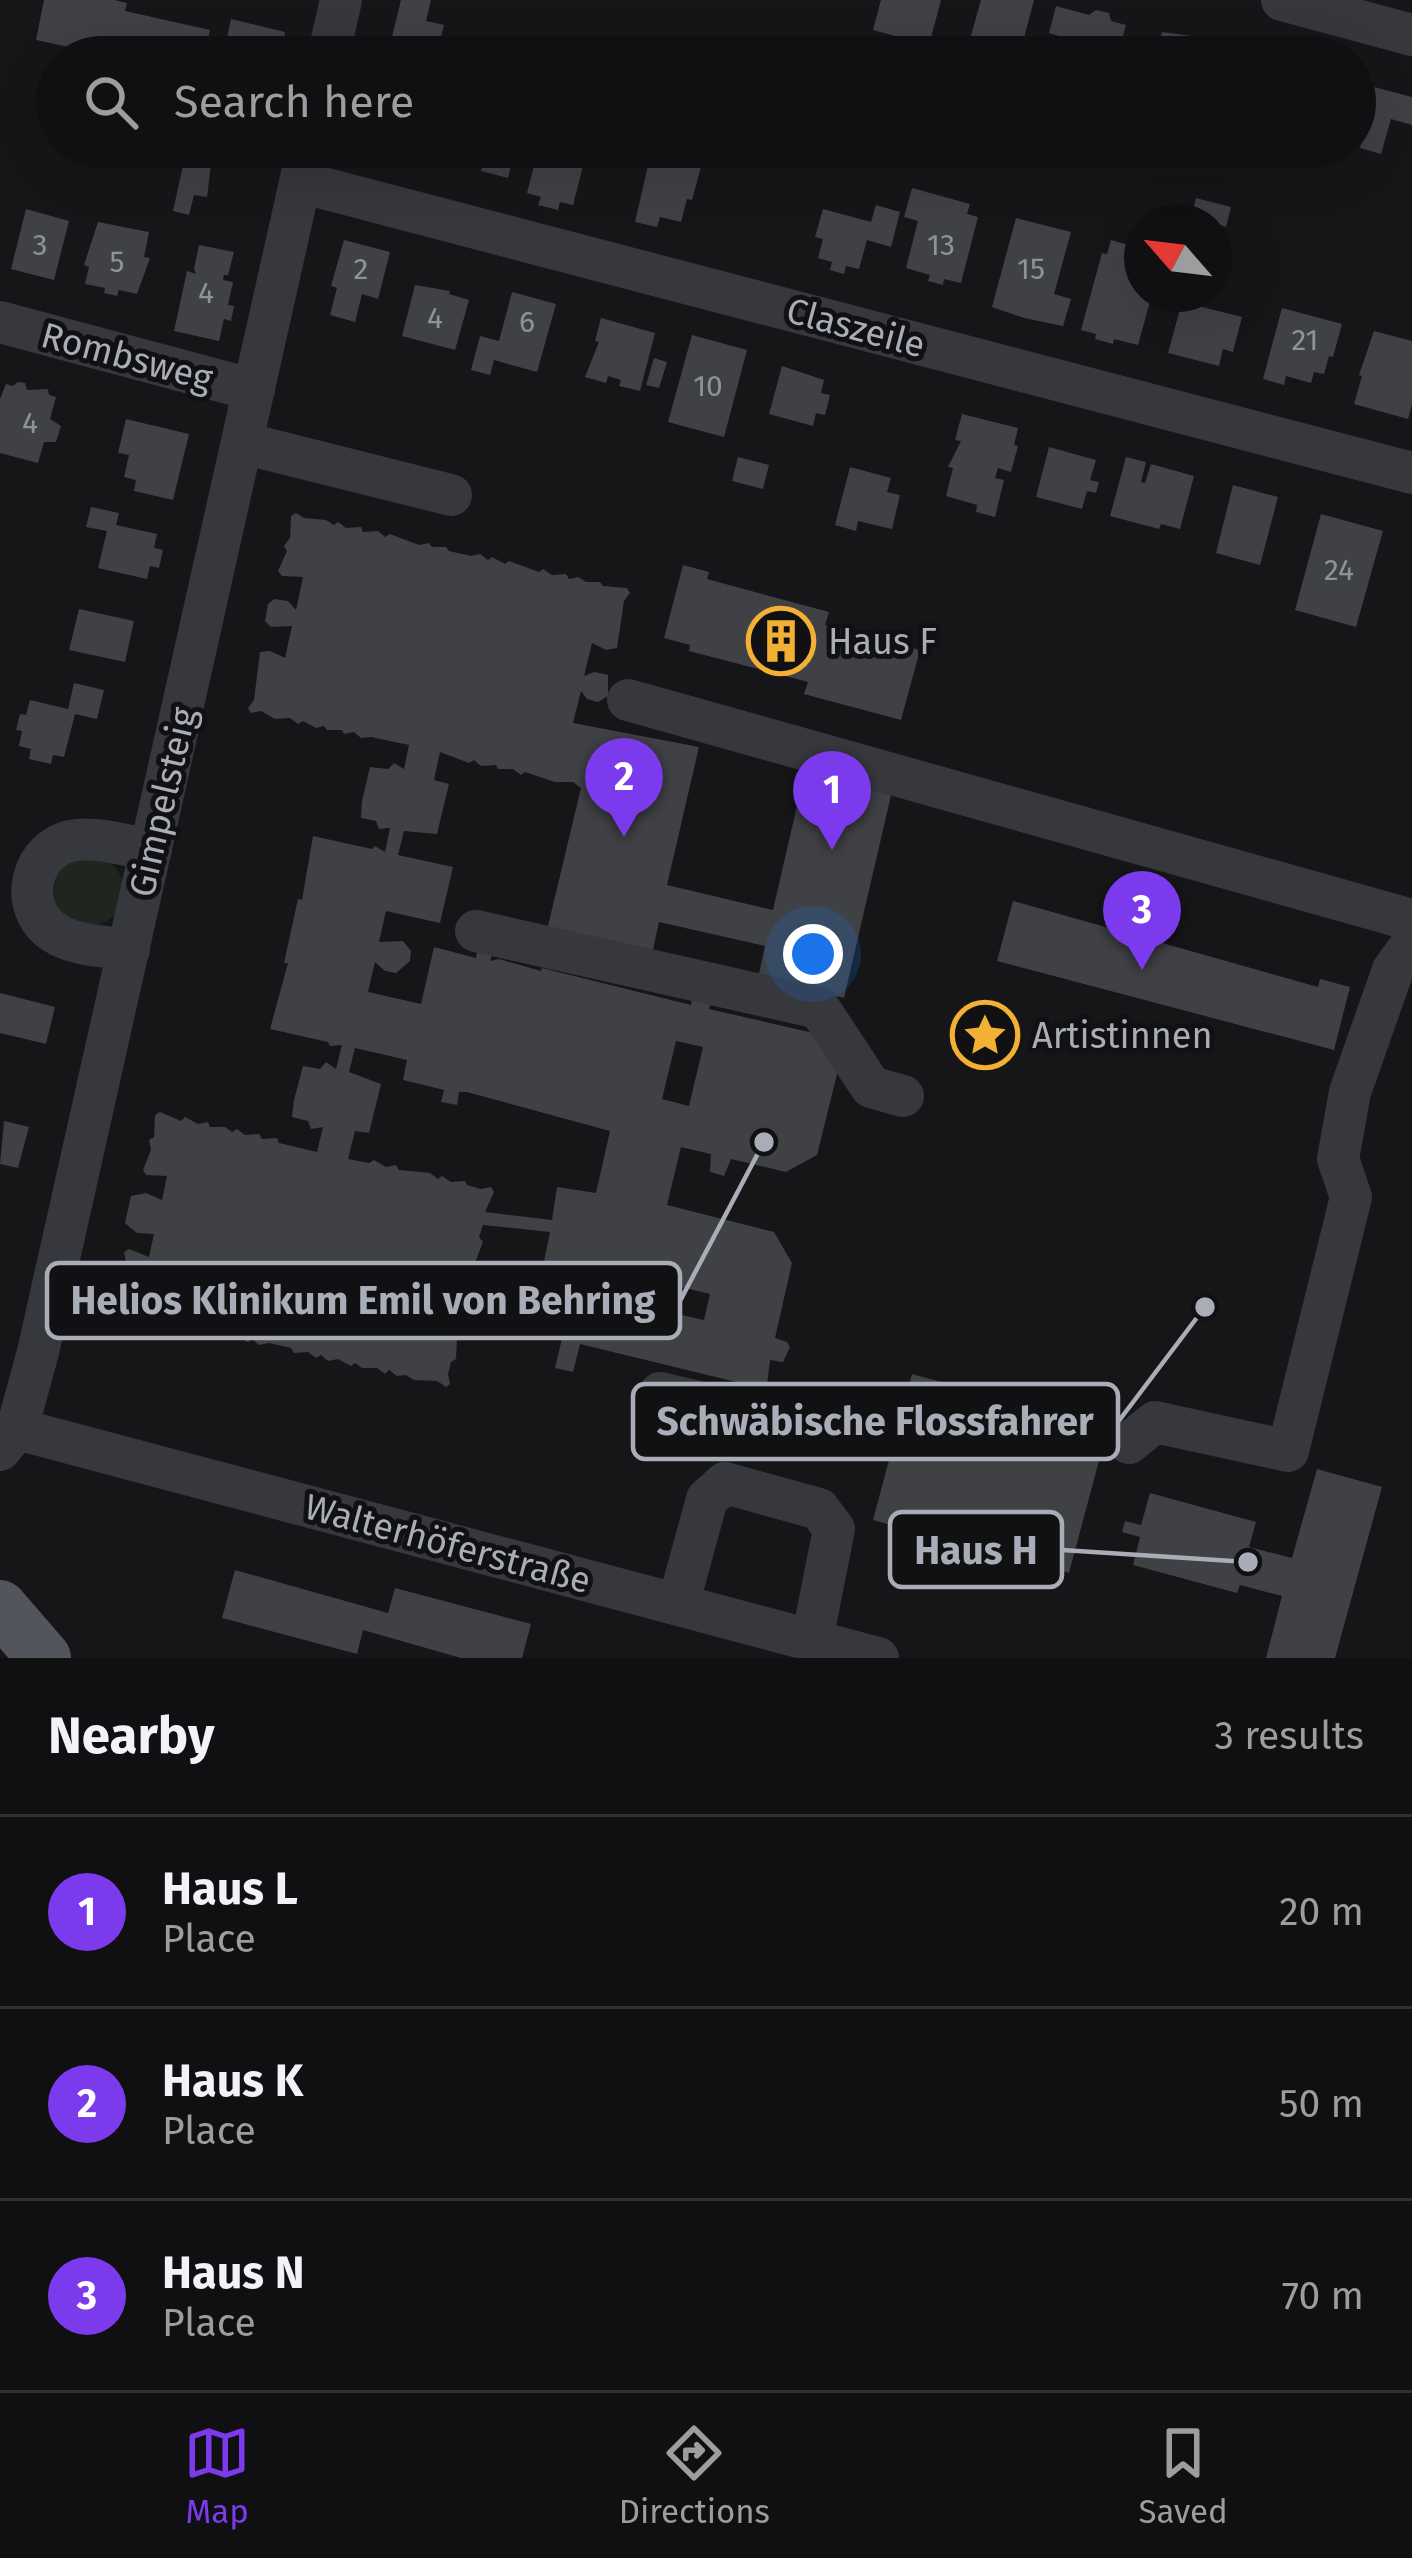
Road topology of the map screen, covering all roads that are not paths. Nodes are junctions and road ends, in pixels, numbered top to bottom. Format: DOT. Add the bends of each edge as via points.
graph roads {
  1 [pos="1282,0"];
  2 [pos="335,1"];
  3 [pos="1412,35"];
  4 [pos="331,36"];
  5 [pos="303,168"];
  6 [pos="318,168"];
  7 [pos="0,322"];
  8 [pos="254,390"];
  9 [pos="242,443"];
  10 [pos="1412,473"];
  11 [pos="451,495"];
  12 [pos="628,700"];
  13 [pos="152,850"];
  14 [pos="16,874"];
  15 [pos="1412,920"];
  16 [pos="476,931"];
  17 [pos="1412,944"];
  18 [pos="129,950"];
  19 [pos="889,1100"];
  20 [pos="660,1393"];
  21 [pos="750,1414"];
  22 [pos="9,1439"];
  23 [pos="1129,1443"];
  24 [pos="678,1605"];
  25 [pos="0,1607"];
  26 [pos="812,1640"];
  27 [pos="44,1658"];
  28 [pos="878,1658"];
  1 -- 3 [label="street"];
  2 -- 4 [label="street"];
  5 -- 8 [label="street, Gimpelsteig"];
  6 -- 10 [label="street, Claszeile"];
  7 -- 8 [label="street, Rombsweg"];
  8 -- 9 [label="street, Gimpelsteig"];
  9 -- 11 [label="street"];
  9 -- 13 [label="street, Gimpelsteig"];
  12 -- 15 [label="street"];
  13 -- 14 [label="street" via="77,839"];
  13 -- 18 [label="street, Gimpelsteig"];
  14 -- 18 [label="street" via="56,934"];
  16 -- 19 [label="street" via="819,1008 871,1088"];
  17 -- 23 [label="street" via="1393,970 1351,1092 1338,1159 1351,1197 1288,1451 1155,1422"];
  18 -- 22 [label="street, Gimpelsteig"];
  20 -- 21 [label="street"];
  22 -- 24 [label="street, Walterhöferstraße"];
  24 -- 26 [label="street, Walterhöferstraße"];
  24 -- 26 [label="street" via="707,1498 725,1483 819,1509 834,1529"];
  25 -- 27 [label="main road"];
  26 -- 28 [label="street, Walterhöferstraße"];
}
